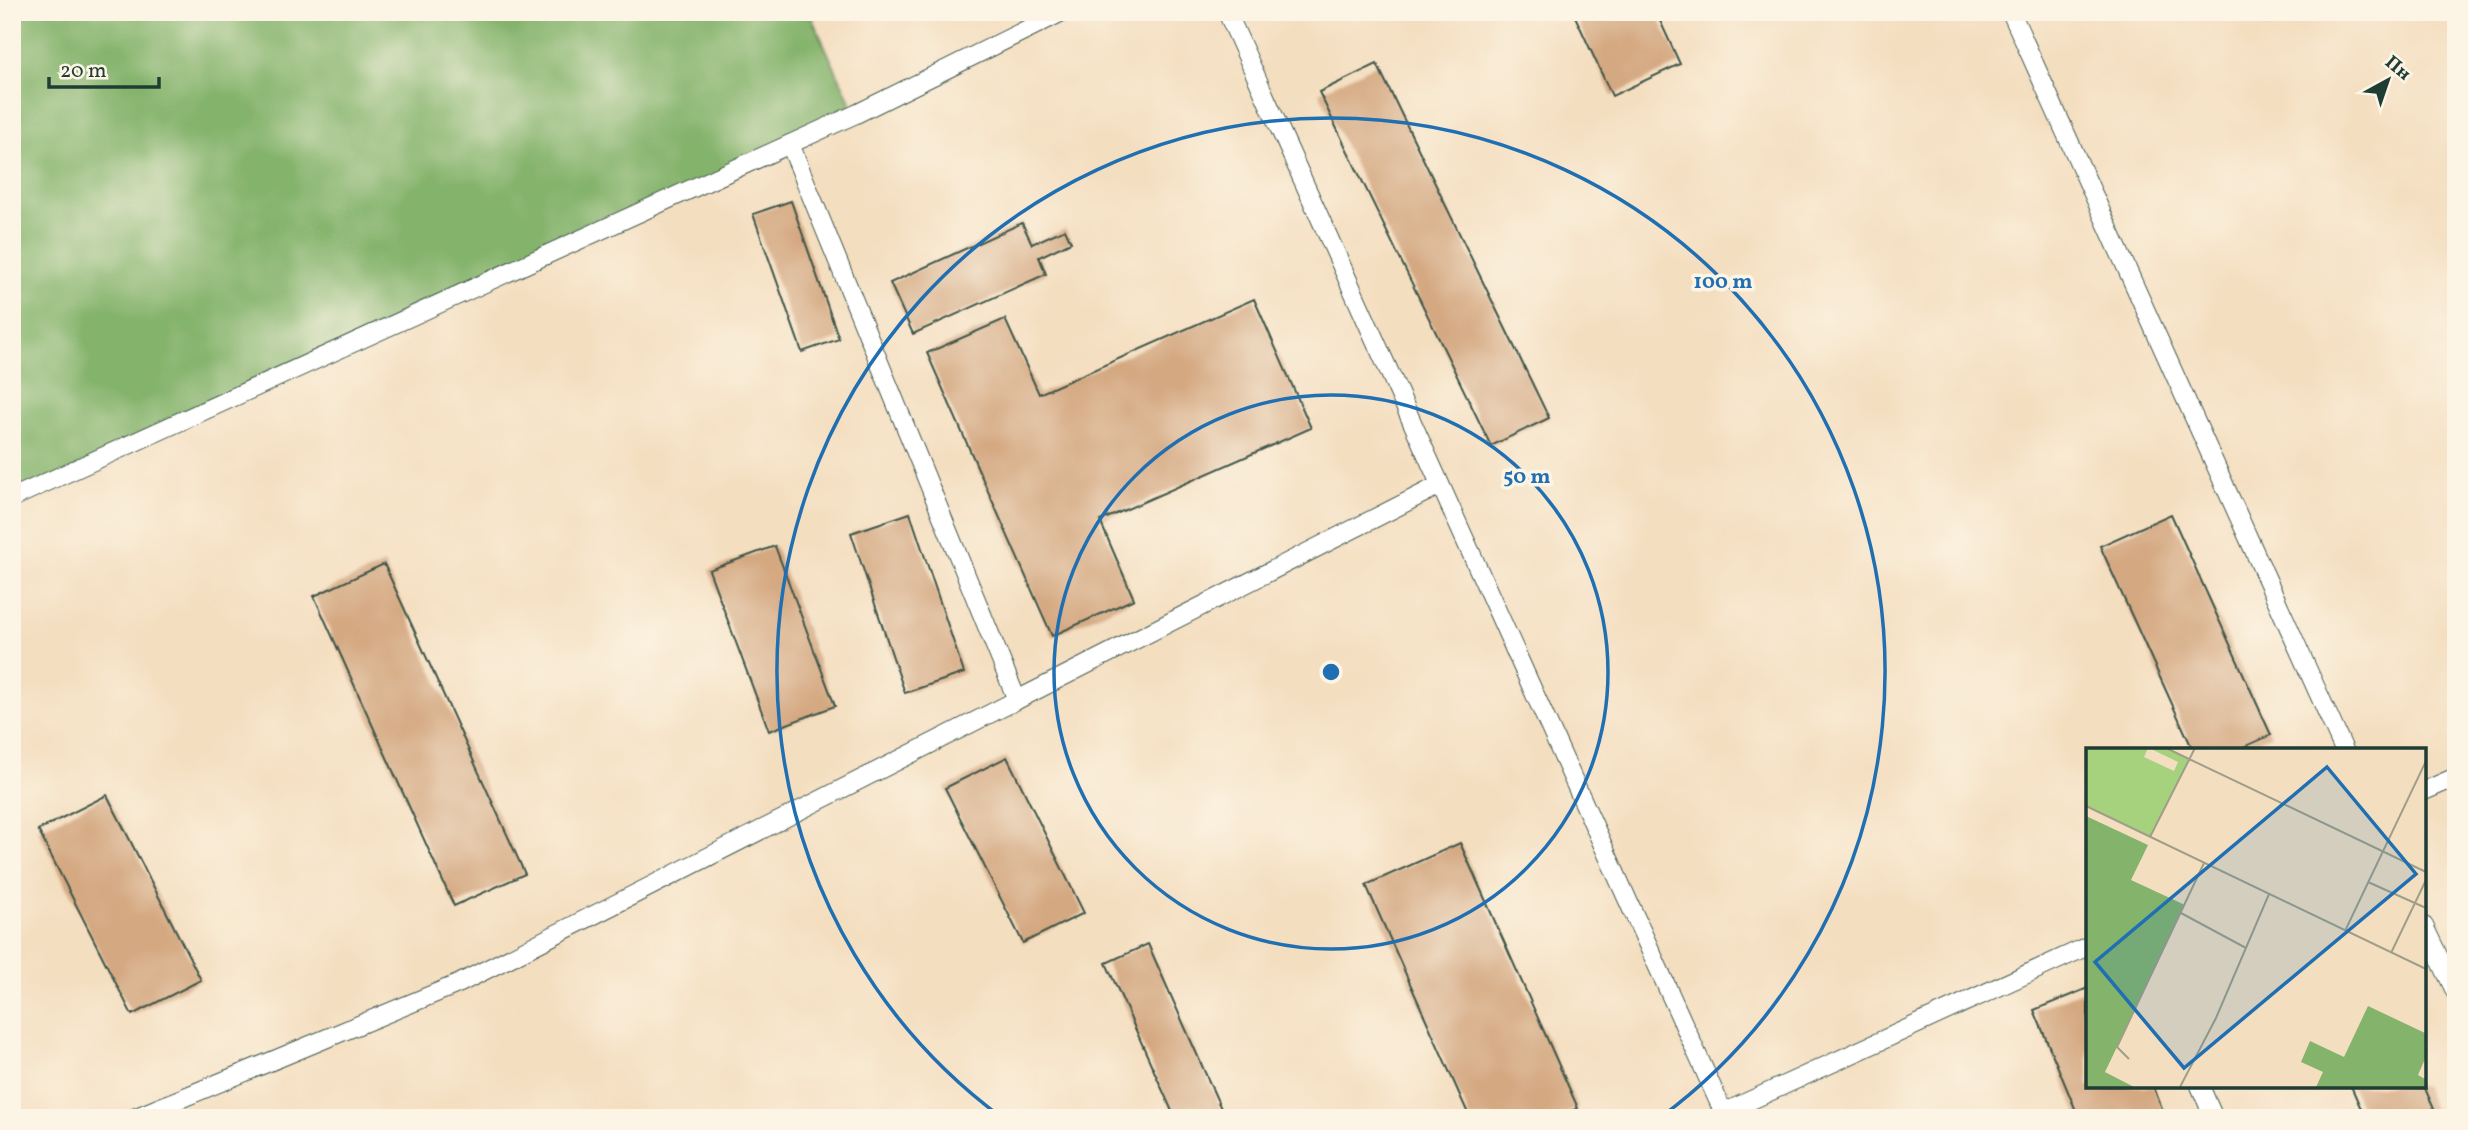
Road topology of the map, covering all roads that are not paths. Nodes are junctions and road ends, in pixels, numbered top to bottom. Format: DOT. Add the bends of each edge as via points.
graph roads {
  1 [pos="1062,12"];
  2 [pos="1227,12"];
  3 [pos="2011,12"];
  4 [pos="790,144"];
  5 [pos="1440,485"];
  6 [pos="12,498"];
  7 [pos="1017,700"];
  8 [pos="2343,748"];
  9 [pos="2456,777"];
  10 [pos="2426,790"];
  11 [pos="2426,930"];
  12 [pos="2086,947"];
  13 [pos="2456,993"];
  14 [pos="2201,1088"];
  15 [pos="1724,1115"];
  16 [pos="134,1118"];
  17 [pos="2214,1118"];
  1 -- 4 [label="lane"];
  2 -- 5 [label="lane"];
  3 -- 8 [label="lane"];
  4 -- 6 [label="lane"];
  4 -- 7 [label="lane"];
  5 -- 7 [label="lane"];
  5 -- 15 [label="lane"];
  7 -- 16 [label="lane" via="460,983"];
  9 -- 10 [label="lane"];
  11 -- 13 [label="lane"];
  12 -- 15 [label="lane"];
  14 -- 17 [label="lane"];
}
